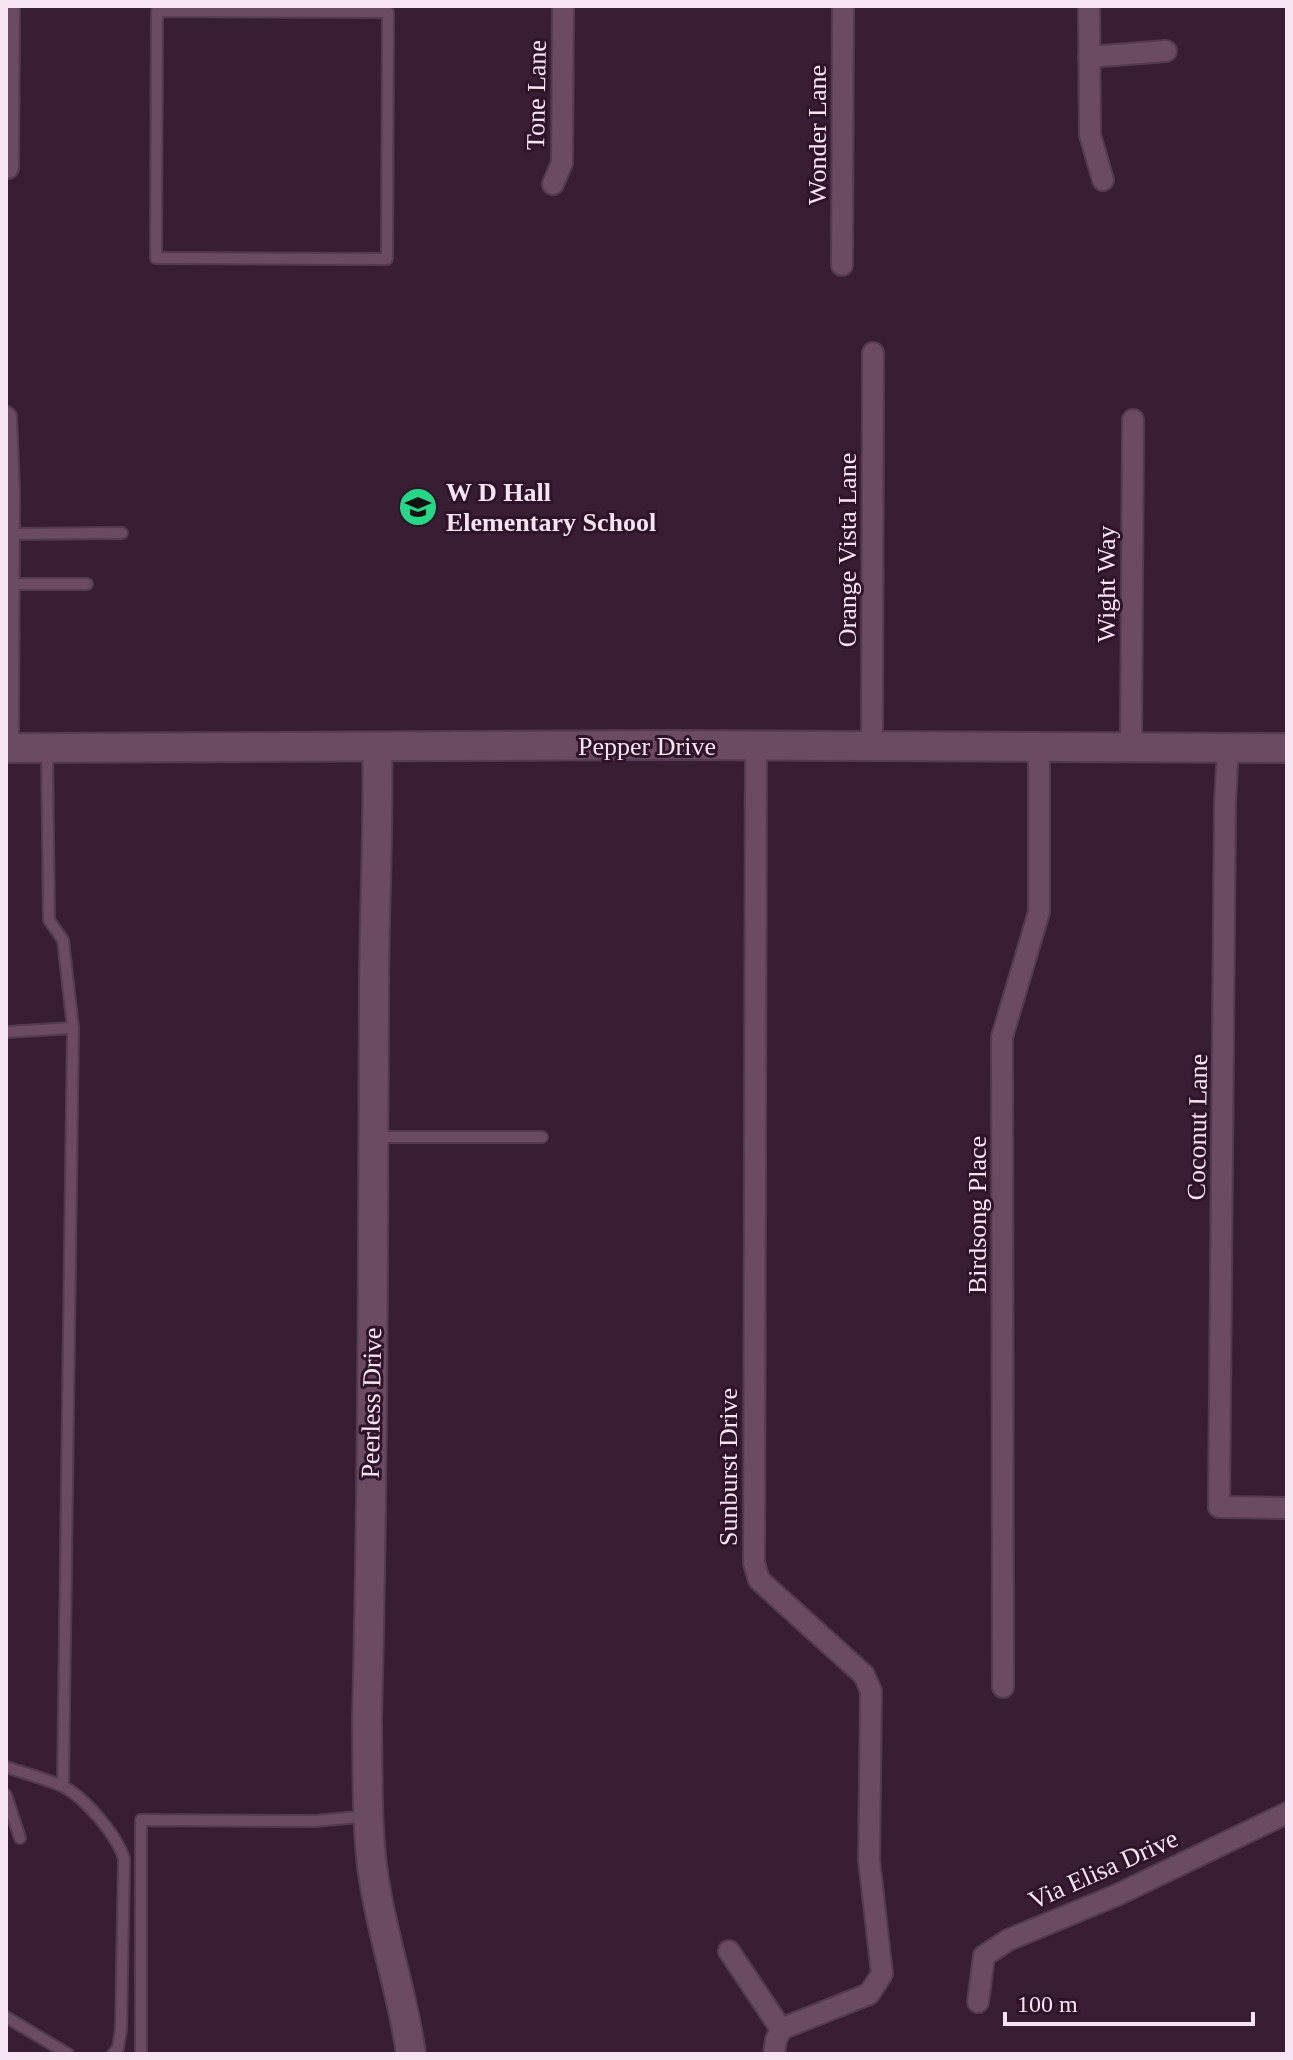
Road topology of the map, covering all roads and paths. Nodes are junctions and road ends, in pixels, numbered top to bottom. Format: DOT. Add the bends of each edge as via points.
graph roads {
  1 [pos="9,6"];
  2 [pos="563,6"];
  3 [pos="843,6"];
  4 [pos="1089,6"];
  5 [pos="273,9"];
  6 [pos="1166,51"];
  7 [pos="1089,57"];
  8 [pos="7,121"];
  9 [pos="7,168"];
  10 [pos="1103,180"];
  11 [pos="553,184"];
  12 [pos="842,265"];
  13 [pos="873,353"];
  14 [pos="6,417"];
  15 [pos="1133,420"];
  16 [pos="7,491"];
  17 [pos="122,533"];
  18 [pos="9,534"];
  19 [pos="8,584"];
  20 [pos="87,584"];
  21 [pos="7,656"];
  22 [pos="756,747"];
  23 [pos="7,748"];
  24 [pos="377,748"];
  25 [pos="872,748"];
  26 [pos="1039,748"];
  27 [pos="1131,748"];
  28 [pos="1228,748"];
  29 [pos="1287,748"];
  30 [pos="47,749"];
  31 [pos="73,1028"];
  32 [pos="6,1032"];
  33 [pos="374,1137"];
  34 [pos="542,1137"];
  35 [pos="1287,1508"];
  36 [pos="1003,1687"];
  37 [pos="6,1767"];
  38 [pos="63,1786"];
  39 [pos="6,1795"];
  40 [pos="1287,1813"];
  41 [pos="370,1815"];
  42 [pos="20,1838"];
  43 [pos="729,1951"];
  44 [pos="978,2002"];
  45 [pos="6,2017"];
  46 [pos="781,2029"];
  47 [pos="68,2054"];
  48 [pos="113,2054"];
  49 [pos="141,2054"];
  50 [pos="411,2054"];
  51 [pos="774,2054"];
  1 -- 8 [label="street"];
  2 -- 11 [label="street, Tone Lane" via="562,163"];
  3 -- 12 [label="street, Wonder Lane"];
  4 -- 7 [label="street"];
  5 -- 5 [label="lane" via="157,11 156,258 387,259 388,12"];
  6 -- 7 [label="street"];
  7 -- 10 [label="street" via="1090,135"];
  8 -- 9 [label="street"];
  13 -- 25 [label="street, Orange Vista Lane"];
  14 -- 16 [label="street"];
  15 -- 27 [label="street, Wight Way"];
  16 -- 18 [label="street"];
  17 -- 18 [label="lane"];
  18 -- 19 [label="street"];
  19 -- 20 [label="lane"];
  19 -- 21 [label="street"];
  21 -- 23 [label="street"];
  22 -- 24 [label="street, Pepper Drive"];
  22 -- 25 [label="street, Pepper Drive"];
  22 -- 46 [label="street, Sunburst Drive" via="754,1563 759,1580 864,1675 871,1691 869,1860 882,1974 869,1994"];
  23 -- 30 [label="street, Pepper Drive"];
  24 -- 30 [label="street, Pepper Drive"];
  24 -- 33 [label="street, Peerless Drive"];
  25 -- 26 [label="street, Pepper Drive"];
  26 -- 27 [label="street, Pepper Drive"];
  26 -- 36 [label="street, Birdsong Place" via="1039,912 1002,1037"];
  27 -- 28 [label="street, Pepper Drive"];
  28 -- 29 [label="street, Pepper Drive"];
  28 -- 35 [label="street, Coconut Lane" via="1219,1507"];
  30 -- 31 [label="lane" via="49,920 63,940"];
  31 -- 32 [label="lane"];
  31 -- 38 [label="lane"];
  33 -- 34 [label="lane"];
  33 -- 41 [label="street, Peerless Drive"];
  37 -- 38 [label="lane"];
  38 -- 48 [label="lane" via="112,1834 124,1859 121,2029"];
  39 -- 42 [label="lane"];
  40 -- 44 [label="street, Via Elisa Drive" via="1117,1895 1008,1940 984,1956"];
  41 -- 49 [label="lane" via="316,1821 141,1820"];
  41 -- 50 [label="street, Peerless Drive" via="373,1880"];
  43 -- 46 [label="street"];
  45 -- 47 [label="lane"];
  46 -- 51 [label="street"];
}
